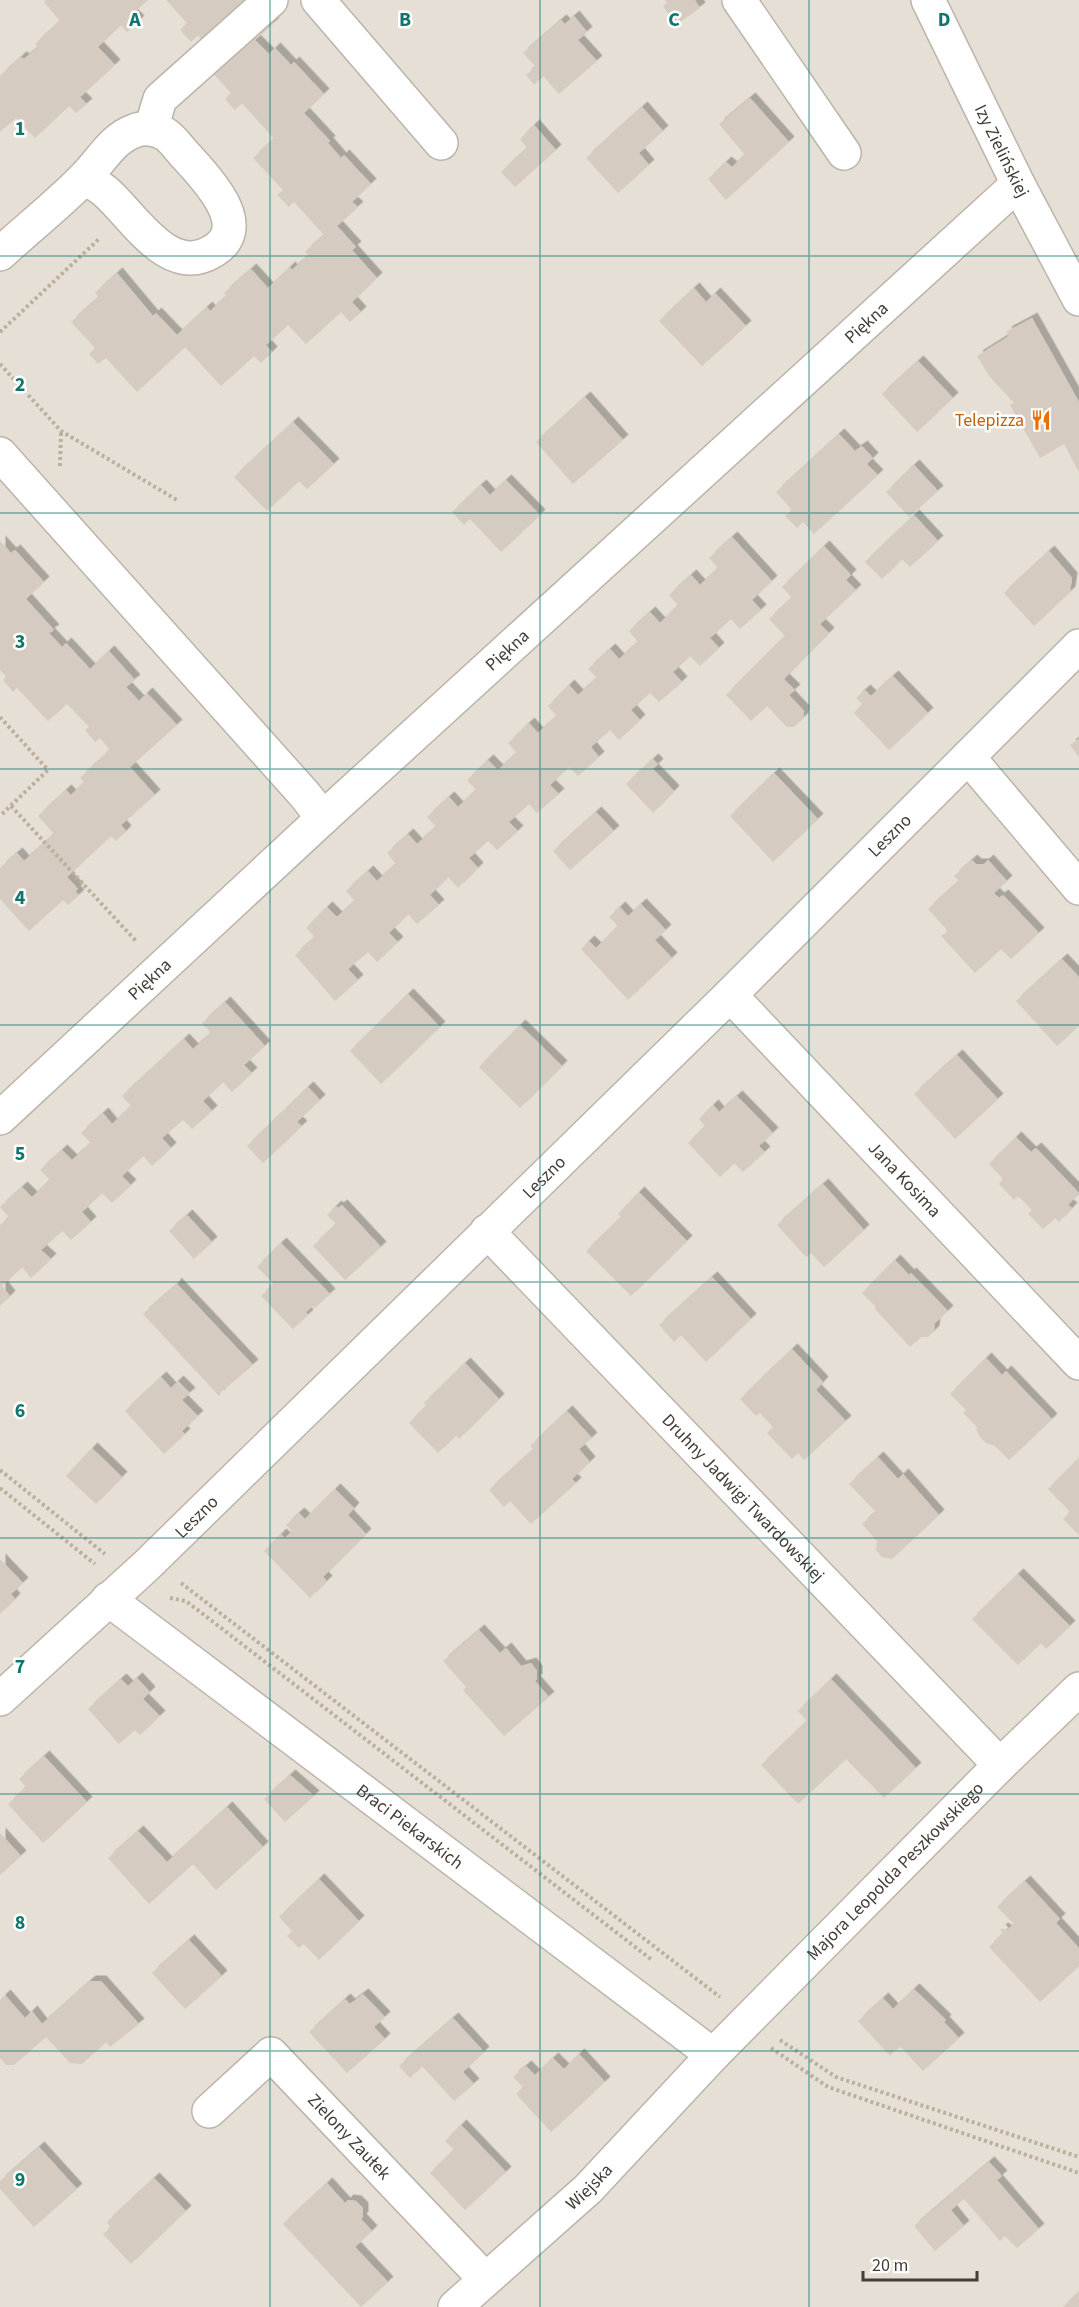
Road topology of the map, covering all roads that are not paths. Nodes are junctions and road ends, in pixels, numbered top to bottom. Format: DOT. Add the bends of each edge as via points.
graph roads {
  1 [pos="271,0"];
  2 [pos="318,0"];
  3 [pos="739,0"];
  4 [pos="928,0"];
  5 [pos="151,129"];
  6 [pos="441,143"];
  7 [pos="844,153"];
  8 [pos="85,177"];
  9 [pos="1018,184"];
  10 [pos="0,254"];
  11 [pos="1079,299"];
  12 [pos="0,454"];
  13 [pos="1079,646"];
  14 [pos="968,757"];
  15 [pos="323,818"];
  16 [pos="1079,888"];
  17 [pos="730,995"];
  18 [pos="0,1119"];
  19 [pos="487,1231"];
  20 [pos="1079,1363"];
  21 [pos="127,1582"];
  22 [pos="1079,1689"];
  23 [pos="0,1699"];
  24 [pos="1000,1765"];
  25 [pos="713,2055"];
  26 [pos="208,2111"];
  27 [pos="485,2279"];
  28 [pos="454,2307"];
  1 -- 5 [label="street" via="160,99"];
  2 -- 6 [label="street"];
  3 -- 7 [label="street"];
  4 -- 9 [label="street, Izy Zielińskiej"];
  5 -- 8 [label="street" via="136,130 118,139"];
  5 -- 8 [label="street" via="166,134 216,189 228,218 228,235 218,248 204,257 187,259 172,255"];
  8 -- 10 [label="street"];
  9 -- 11 [label="street, Izy Zielińskiej"];
  9 -- 15 [label="street, Piękna"];
  12 -- 15 [label="street"];
  13 -- 14 [label="street, Leszno"];
  14 -- 16 [label="street"];
  14 -- 17 [label="street, Leszno"];
  15 -- 18 [label="street, Piękna"];
  17 -- 19 [label="street, Leszno"];
  17 -- 20 [label="street, Jana Kosima"];
  19 -- 21 [label="street, Leszno"];
  19 -- 24 [label="street, Druhny Jadwigi Twardowskiej"];
  21 -- 23 [label="street, Leszno"];
  21 -- 25 [label="street, Braci Piekarskich"];
  22 -- 24 [label="street, Majora Leopolda Peszkowskiego"];
  24 -- 25 [label="street, Majora Leopolda Peszkowskiego"];
  25 -- 27 [label="street, Wiejska" via="588,2189"];
  26 -- 27 [label="street, Zielony Zaułek" via="271,2054"];
  27 -- 28 [label="street, Wiejska"];
}
